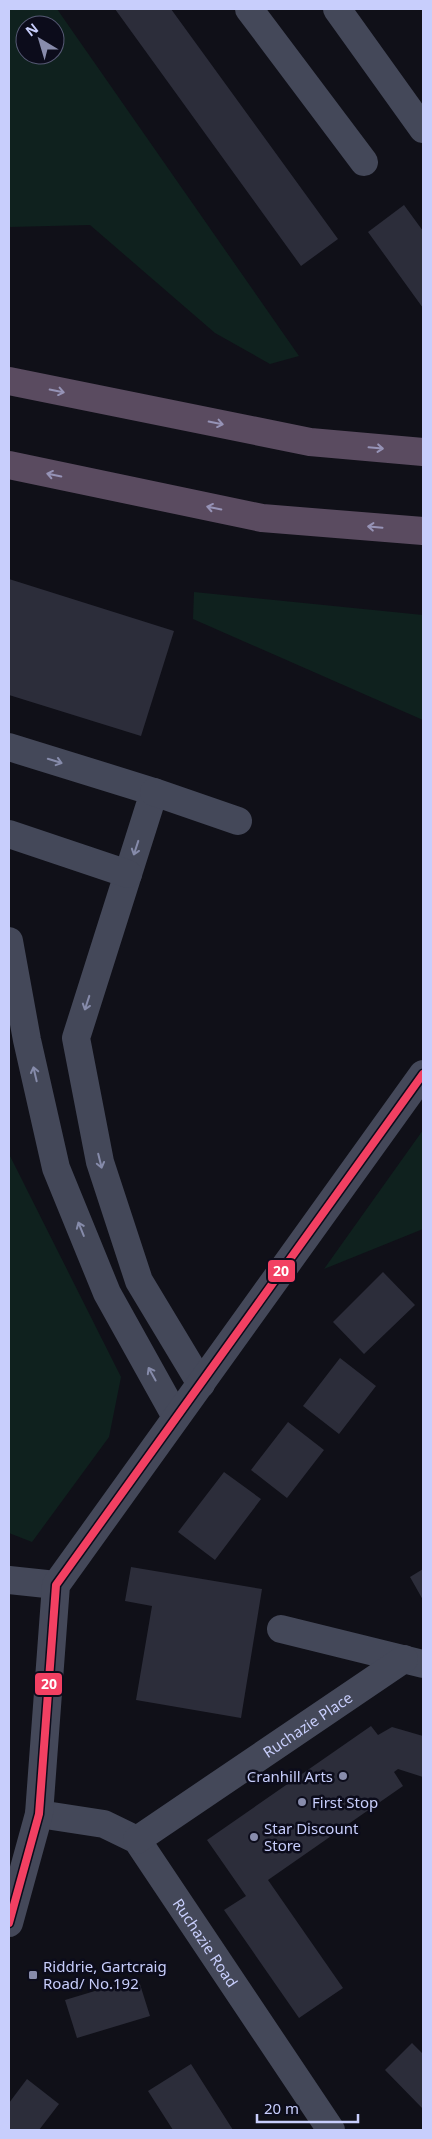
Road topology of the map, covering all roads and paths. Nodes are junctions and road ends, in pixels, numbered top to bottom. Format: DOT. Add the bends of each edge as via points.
graph roads {
  1 [pos="249,9"];
  2 [pos="337,9"];
  3 [pos="423,129"];
  4 [pos="364,162"];
  5 [pos="9,381"];
  6 [pos="423,452"];
  7 [pos="9,465"];
  8 [pos="423,531"];
  9 [pos="9,747"];
  10 [pos="154,792"];
  11 [pos="238,821"];
  12 [pos="9,834"];
  13 [pos="128,874"];
  14 [pos="9,941"];
  15 [pos="423,1074"];
  16 [pos="201,1384"];
  17 [pos="176,1417"];
  18 [pos="9,1580"];
  19 [pos="56,1585"];
  20 [pos="281,1629"];
  21 [pos="414,1661"];
  22 [pos="39,1814"];
  23 [pos="137,1840"];
  24 [pos="9,1923"];
  25 [pos="331,2130"];
  1 -- 4 [label="street"];
  2 -- 3 [label="street"];
  5 -- 6 [label="highway, one-way" via="310,442"];
  8 -- 7 [label="highway, one-way" via="262,518"];
  9 -- 10 [label="street, one-way"];
  10 -- 11 [label="street"];
  10 -- 13 [label="street, one-way"];
  12 -- 13 [label="street"];
  13 -- 16 [label="street, one-way" via="76,1038 100,1162 139,1282"];
  17 -- 14 [label="street, one-way" via="107,1293 56,1168"];
  15 -- 16 [label="street"];
  16 -- 17 [label="street"];
  17 -- 19 [label="street"];
  18 -- 19 [label="street"];
  19 -- 22 [label="street"];
  20 -- 21 [label="street"];
  21 -- 23 [label="street, Ruchazie Place"];
  22 -- 23 [label="street" via="104,1824"];
  22 -- 24 [label="street"];
  23 -- 25 [label="street, Ruchazie Road"];
}
